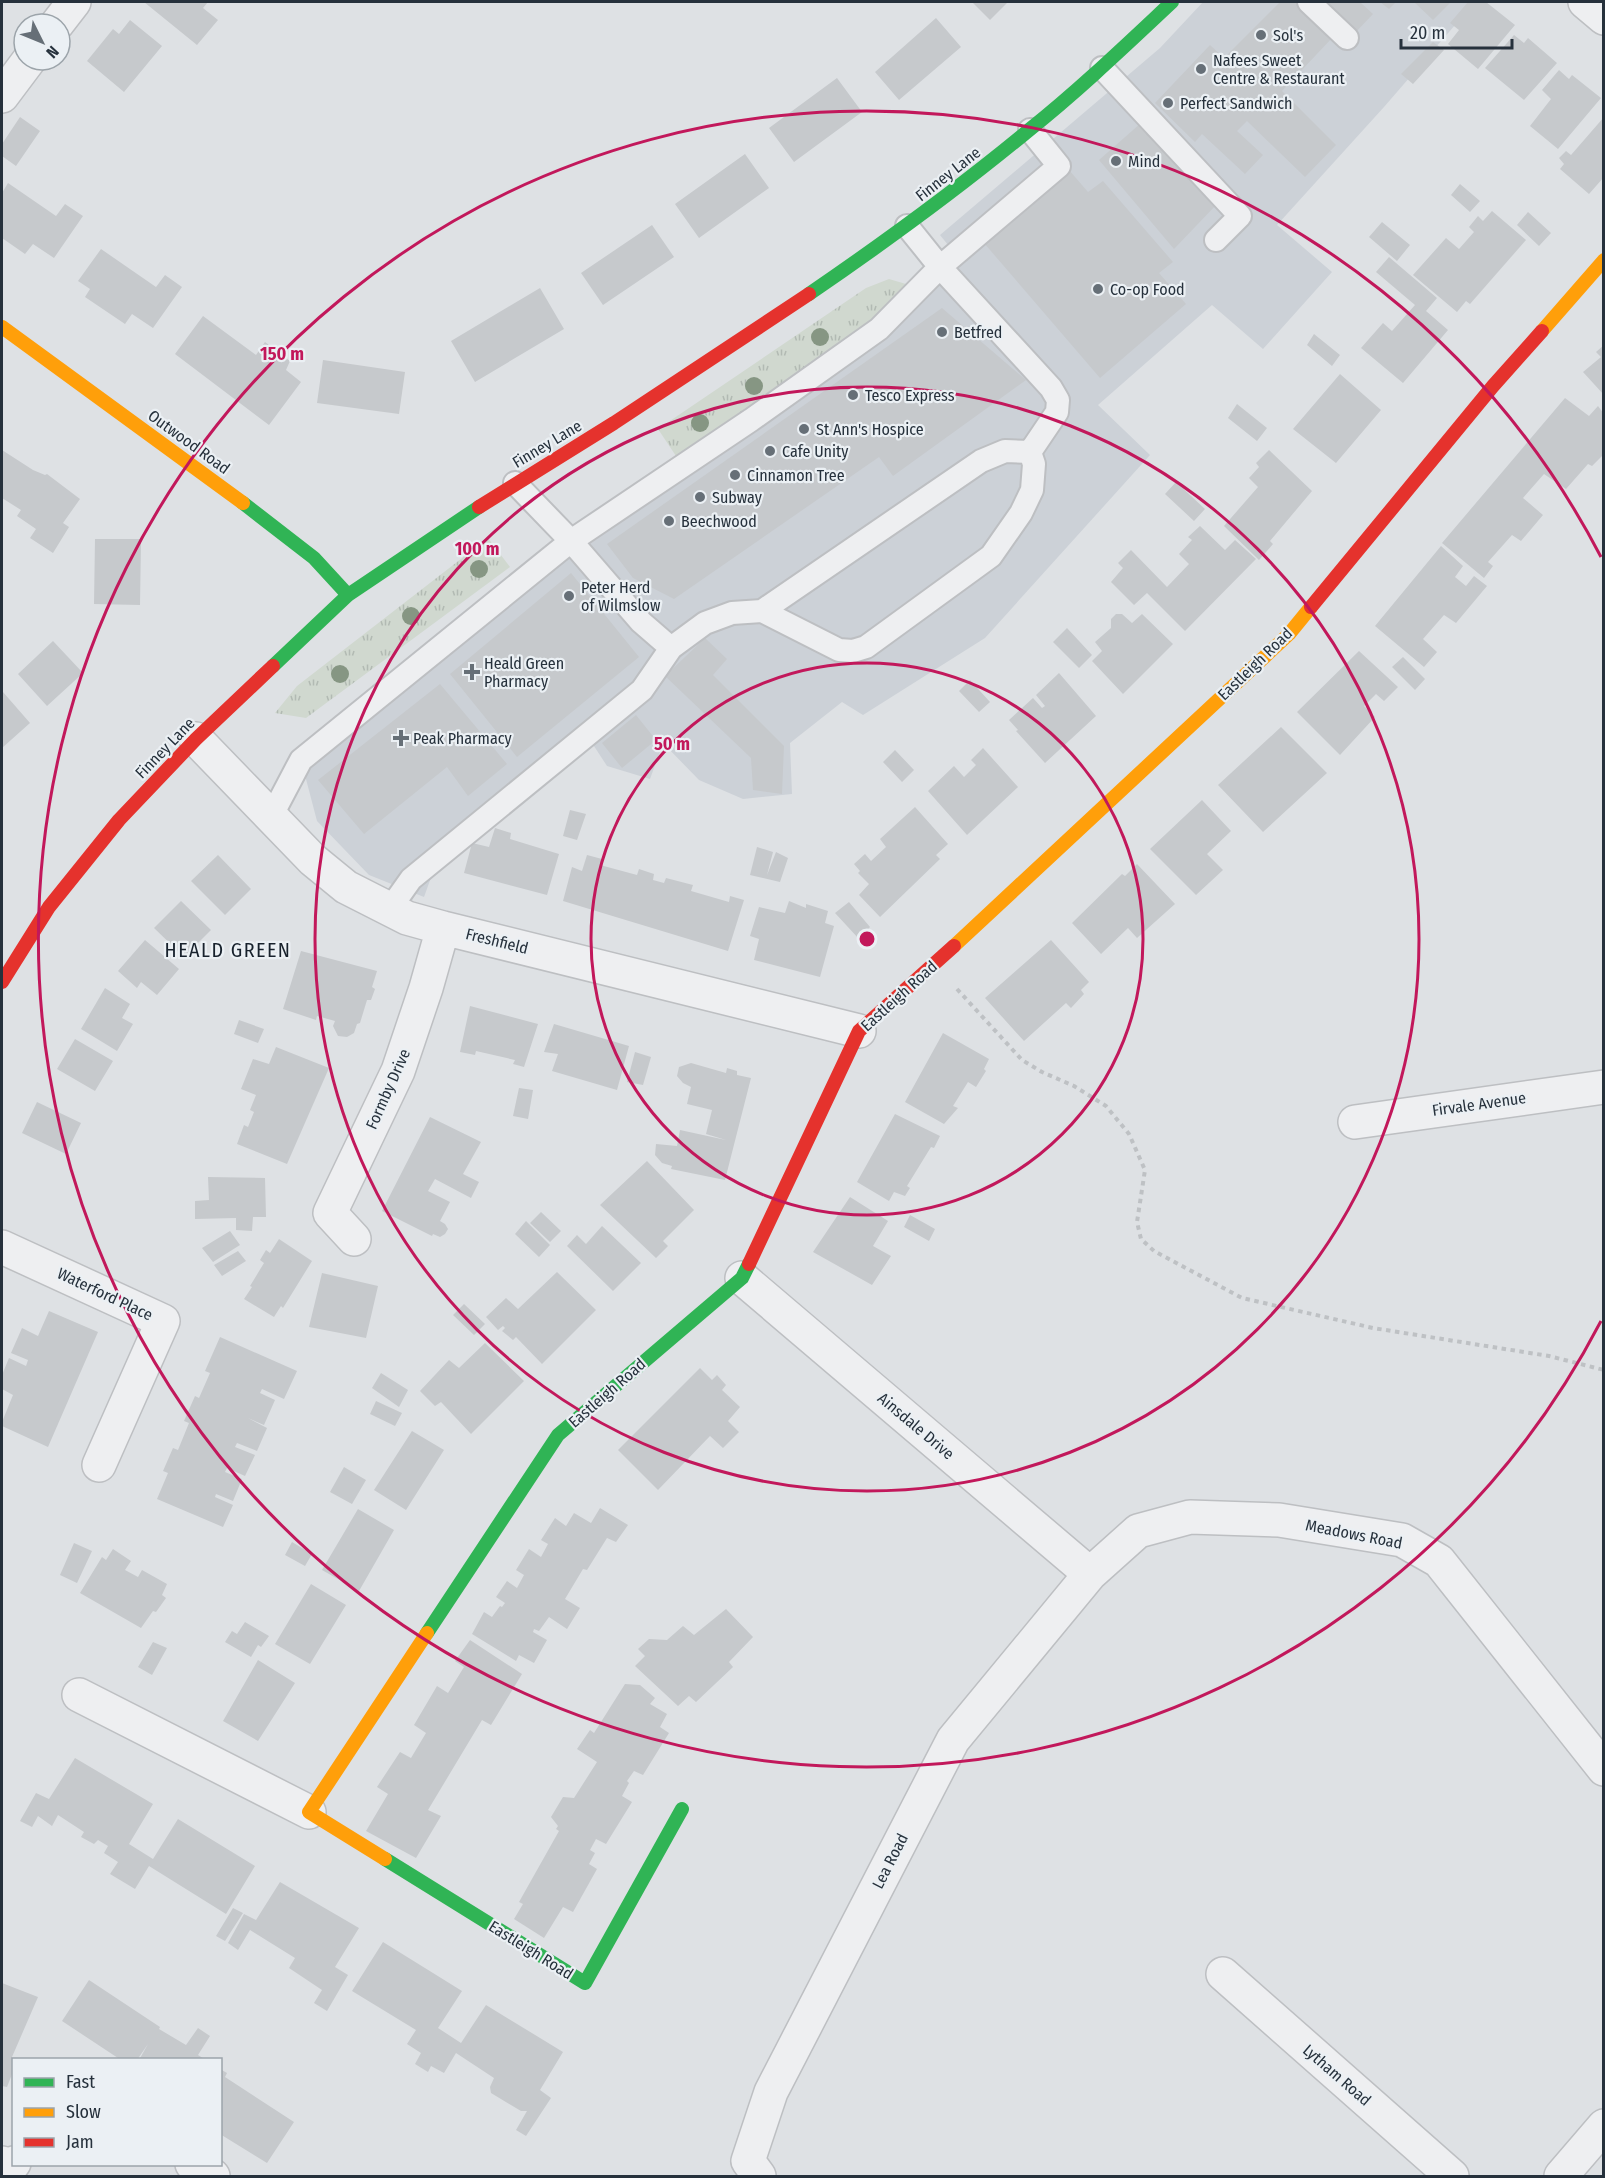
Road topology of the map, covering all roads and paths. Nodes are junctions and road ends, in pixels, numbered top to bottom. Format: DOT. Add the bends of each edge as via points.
graph roads {
  1 [pos="1172,2"];
  2 [pos="1309,2"];
  3 [pos="1585,2"];
  4 [pos="1604,18"];
  5 [pos="1347,38"];
  6 [pos="1102,68"];
  7 [pos="20,72"];
  8 [pos="2,96"];
  9 [pos="1029,130"];
  10 [pos="908,226"];
  11 [pos="1216,240"];
  12 [pos="1604,260"];
  13 [pos="940,267"];
  14 [pos="2,327"];
  15 [pos="1030,452"];
  16 [pos="515,483"];
  17 [pos="571,541"];
  18 [pos="348,595"];
  19 [pos="762,611"];
  20 [pos="671,648"];
  21 [pos="196,739"];
  22 [pos="271,817"];
  23 [pos="389,910"];
  24 [pos="443,928"];
  25 [pos="934,964"];
  26 [pos="2,982"];
  27 [pos="859,1031"];
  28 [pos="1604,1087"];
  29 [pos="1355,1122"];
  30 [pos="354,1239"];
  31 [pos="2,1247"];
  32 [pos="742,1278"];
  33 [pos="1604,1370"];
  34 [pos="99,1465"];
  35 [pos="1090,1574"];
  36 [pos="79,1695"];
  37 [pos="1604,1769"];
  38 [pos="682,1809"];
  39 [pos="309,1812"];
  40 [pos="1223,1974"];
  41 [pos="1604,2126"];
  42 [pos="196,2166"];
  43 [pos="213,2176"];
  44 [pos="759,2176"];
  45 [pos="1452,2176"];
  46 [pos="1561,2176"];
  1 -- 6 [label="street, Finney Lane"];
  2 -- 5 [label="lane"];
  3 -- 4 [label="street"];
  6 -- 9 [label="street, Finney Lane"];
  6 -- 11 [label="lane" via="1240,216"];
  7 -- 8 [label="street"];
  9 -- 10 [label="street, Finney Lane"];
  9 -- 13 [label="lane" via="1059,166"];
  10 -- 13 [label="lane"];
  10 -- 16 [label="street, Finney Lane" via="686,377"];
  12 -- 25 [label="street, Eastleigh Road" via="1493,386 1288,634"];
  13 -- 15 [label="lane" via="1058,400 1057,412"];
  13 -- 17 [label="lane" via="879,329"];
  14 -- 18 [label="street, Outwood Road" via="209,476 314,558"];
  15 -- 19 [label="lane" via="1005,451 981,461"];
  15 -- 19 [label="lane" via="1034,464 1032,490 991,556 866,647 839,650"];
  16 -- 17 [label="lane"];
  16 -- 18 [label="street, Finney Lane"];
  17 -- 20 [label="lane" via="641,622"];
  17 -- 22 [label="lane" via="301,760"];
  18 -- 21 [label="street, Finney Lane"];
  19 -- 20 [label="lane" via="732,613 705,623"];
  20 -- 23 [label="lane" via="642,690 411,879"];
  21 -- 22 [label="street, Freshfield"];
  21 -- 26 [label="street, Finney Lane" via="119,820 49,907"];
  22 -- 23 [label="street, Freshfield" via="338,880"];
  23 -- 24 [label="street, Freshfield"];
  24 -- 27 [label="street, Freshfield"];
  24 -- 30 [label="street, Formby Drive" via="399,1071 330,1213"];
  25 -- 27 [label="street, Eastleigh Road"];
  25 -- 33 [label="path" via="1022,1060 1106,1106 1128,1134 1144,1170 1137,1222 1140,1239 1154,1251 1242,1298 1372,1328 1550,1356"];
  27 -- 32 [label="street, Eastleigh Road"];
  28 -- 29 [label="street, Firvale Avenue"];
  31 -- 34 [label="street, Waterford Place" via="163,1321"];
  32 -- 35 [label="street, Ainsdale Drive"];
  32 -- 39 [label="street, Eastleigh Road" via="558,1435"];
  35 -- 37 [label="street, Meadows Road" via="1138,1531 1190,1517 1279,1520 1402,1540 1439,1561"];
  35 -- 44 [label="street, Lea Road" via="953,1740 771,2092 748,2161"];
  36 -- 39 [label="street, Eastleigh Road"];
  38 -- 39 [label="street, Eastleigh Road" via="585,1983"];
  40 -- 45 [label="street, Lytham Road"];
  41 -- 46 [label="street"];
  42 -- 43 [label="street"];
}
